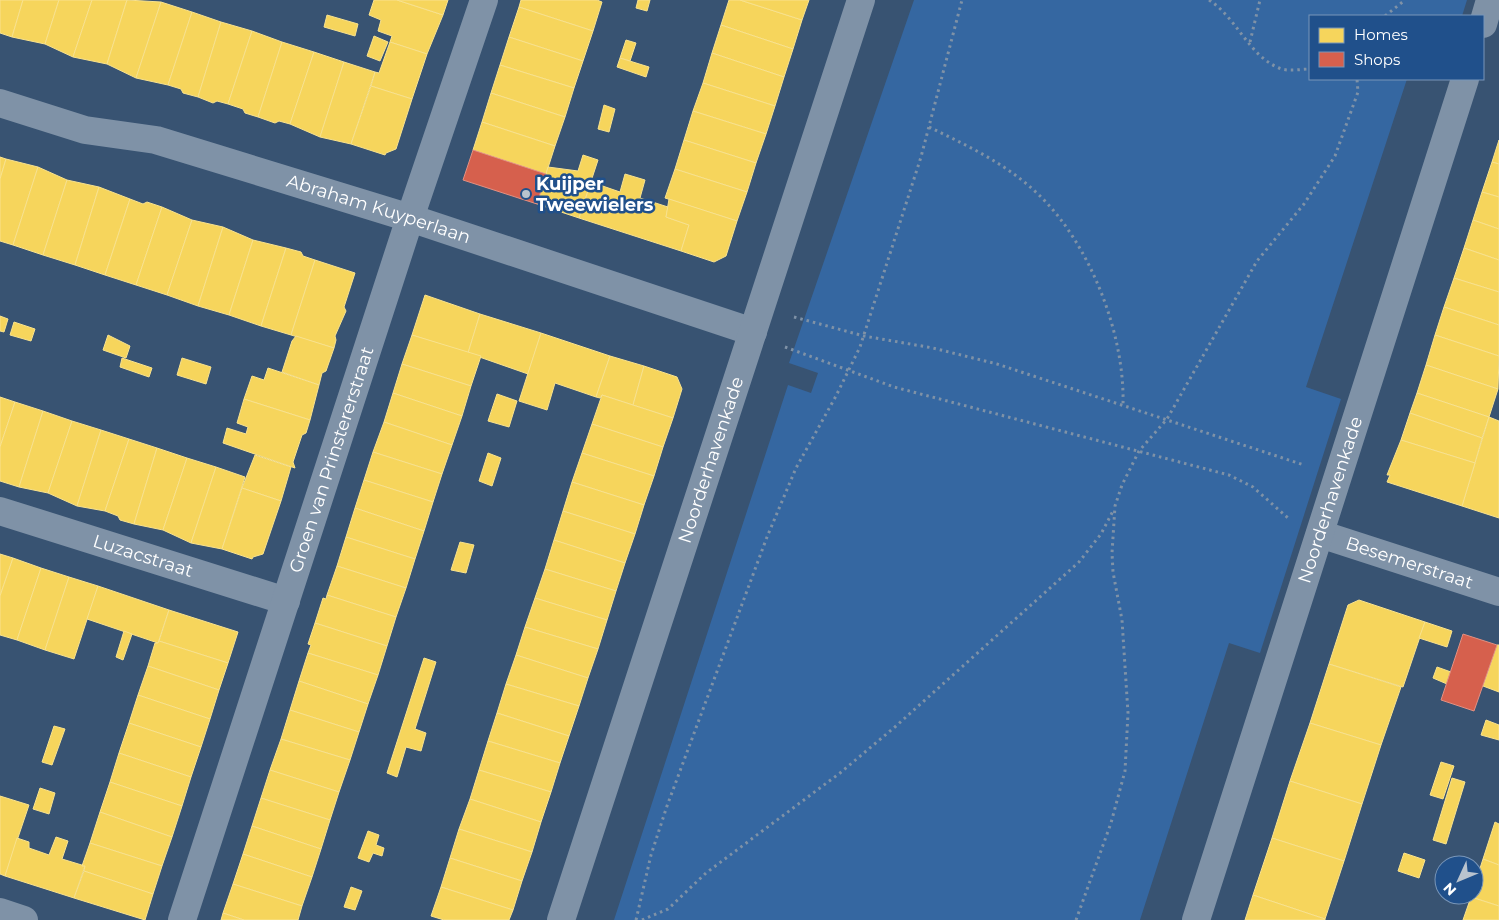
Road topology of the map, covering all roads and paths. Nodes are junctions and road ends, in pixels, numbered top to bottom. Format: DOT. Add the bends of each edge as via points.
graph roads {
  1 [pos="484,0"];
  2 [pos="861,0"];
  3 [pos="962,0"];
  4 [pos="1209,0"];
  5 [pos="1260,0"];
  6 [pos="1405,0"];
  7 [pos="1490,0"];
  8 [pos="1386,15"];
  9 [pos="1484,21"];
  10 [pos="1250,42"];
  11 [pos="1309,69"];
  12 [pos="1357,80"];
  13 [pos="1465,80"];
  14 [pos="0,103"];
  15 [pos="929,127"];
  16 [pos="410,218"];
  17 [pos="757,320"];
  18 [pos="864,336"];
  19 [pos="849,372"];
  20 [pos="1123,405"];
  21 [pos="1167,419"];
  22 [pos="1139,451"];
  23 [pos="1338,476"];
  24 [pos="1115,506"];
  25 [pos="0,511"];
  26 [pos="1320,534"];
  27 [pos="1499,592"];
  28 [pos="286,601"];
  29 [pos="0,912"];
  30 [pos="24,920"];
  31 [pos="182,920"];
  32 [pos="561,920"];
  33 [pos="636,920"];
  34 [pos="642,920"];
  35 [pos="1076,920"];
  36 [pos="1196,920"];
  1 -- 16 [label="street, Groen van Prinstererstraat"];
  2 -- 17 [label="street, Noorderhavenkade"];
  3 -- 15 [label="path"];
  4 -- 10 [label="path" via="1224,11"];
  5 -- 10 [label="path"];
  6 -- 8 [label="path"];
  7 -- 9 [label="street"];
  10 -- 11 [label="path" via="1268,62 1281,69"];
  12 -- 21 [label="path" via="1358,92 1334,156 1304,204 1257,261"];
  13 -- 23 [label="street, Noorderhavenkade"];
  14 -- 16 [label="street, Abraham Kuyperlaan" via="85,130 156,140"];
  15 -- 18 [label="path"];
  15 -- 20 [label="path" via="997,162 1038,194 1063,222 1086,262 1114,331 1124,378"];
  16 -- 17 [label="street, Abraham Kuyperlaan"];
  16 -- 28 [label="street, Groen van Prinstererstraat"];
  17 -- 18 [label="path"];
  17 -- 19 [label="path" via="796,352"];
  17 -- 32 [label="street, Noorderhavenkade"];
  18 -- 19 [label="path"];
  18 -- 20 [label="path" via="997,364"];
  19 -- 22 [label="path" via="903,390"];
  19 -- 33 [label="path" via="796,468 767,537 662,822"];
  20 -- 21 [label="path"];
  21 -- 22 [label="path"];
  21 -- 23 [label="path"];
  22 -- 24 [label="path"];
  22 -- 26 [label="path" via="1242,480 1296,523"];
  23 -- 26 [label="street, Noorderhavenkade"];
  24 -- 34 [label="path" via="1101,534 1079,562 896,726 803,802 706,872 668,909"];
  24 -- 35 [label="path" via="1113,572 1122,620 1128,713 1125,771 1111,823"];
  25 -- 28 [label="street, Luzacstraat"];
  26 -- 27 [label="street, Besemerstraat"];
  26 -- 36 [label="street, Noorderhavenkade"];
  28 -- 31 [label="street, Groen van Prinstererstraat"];
  29 -- 30 [label="street"];
}
